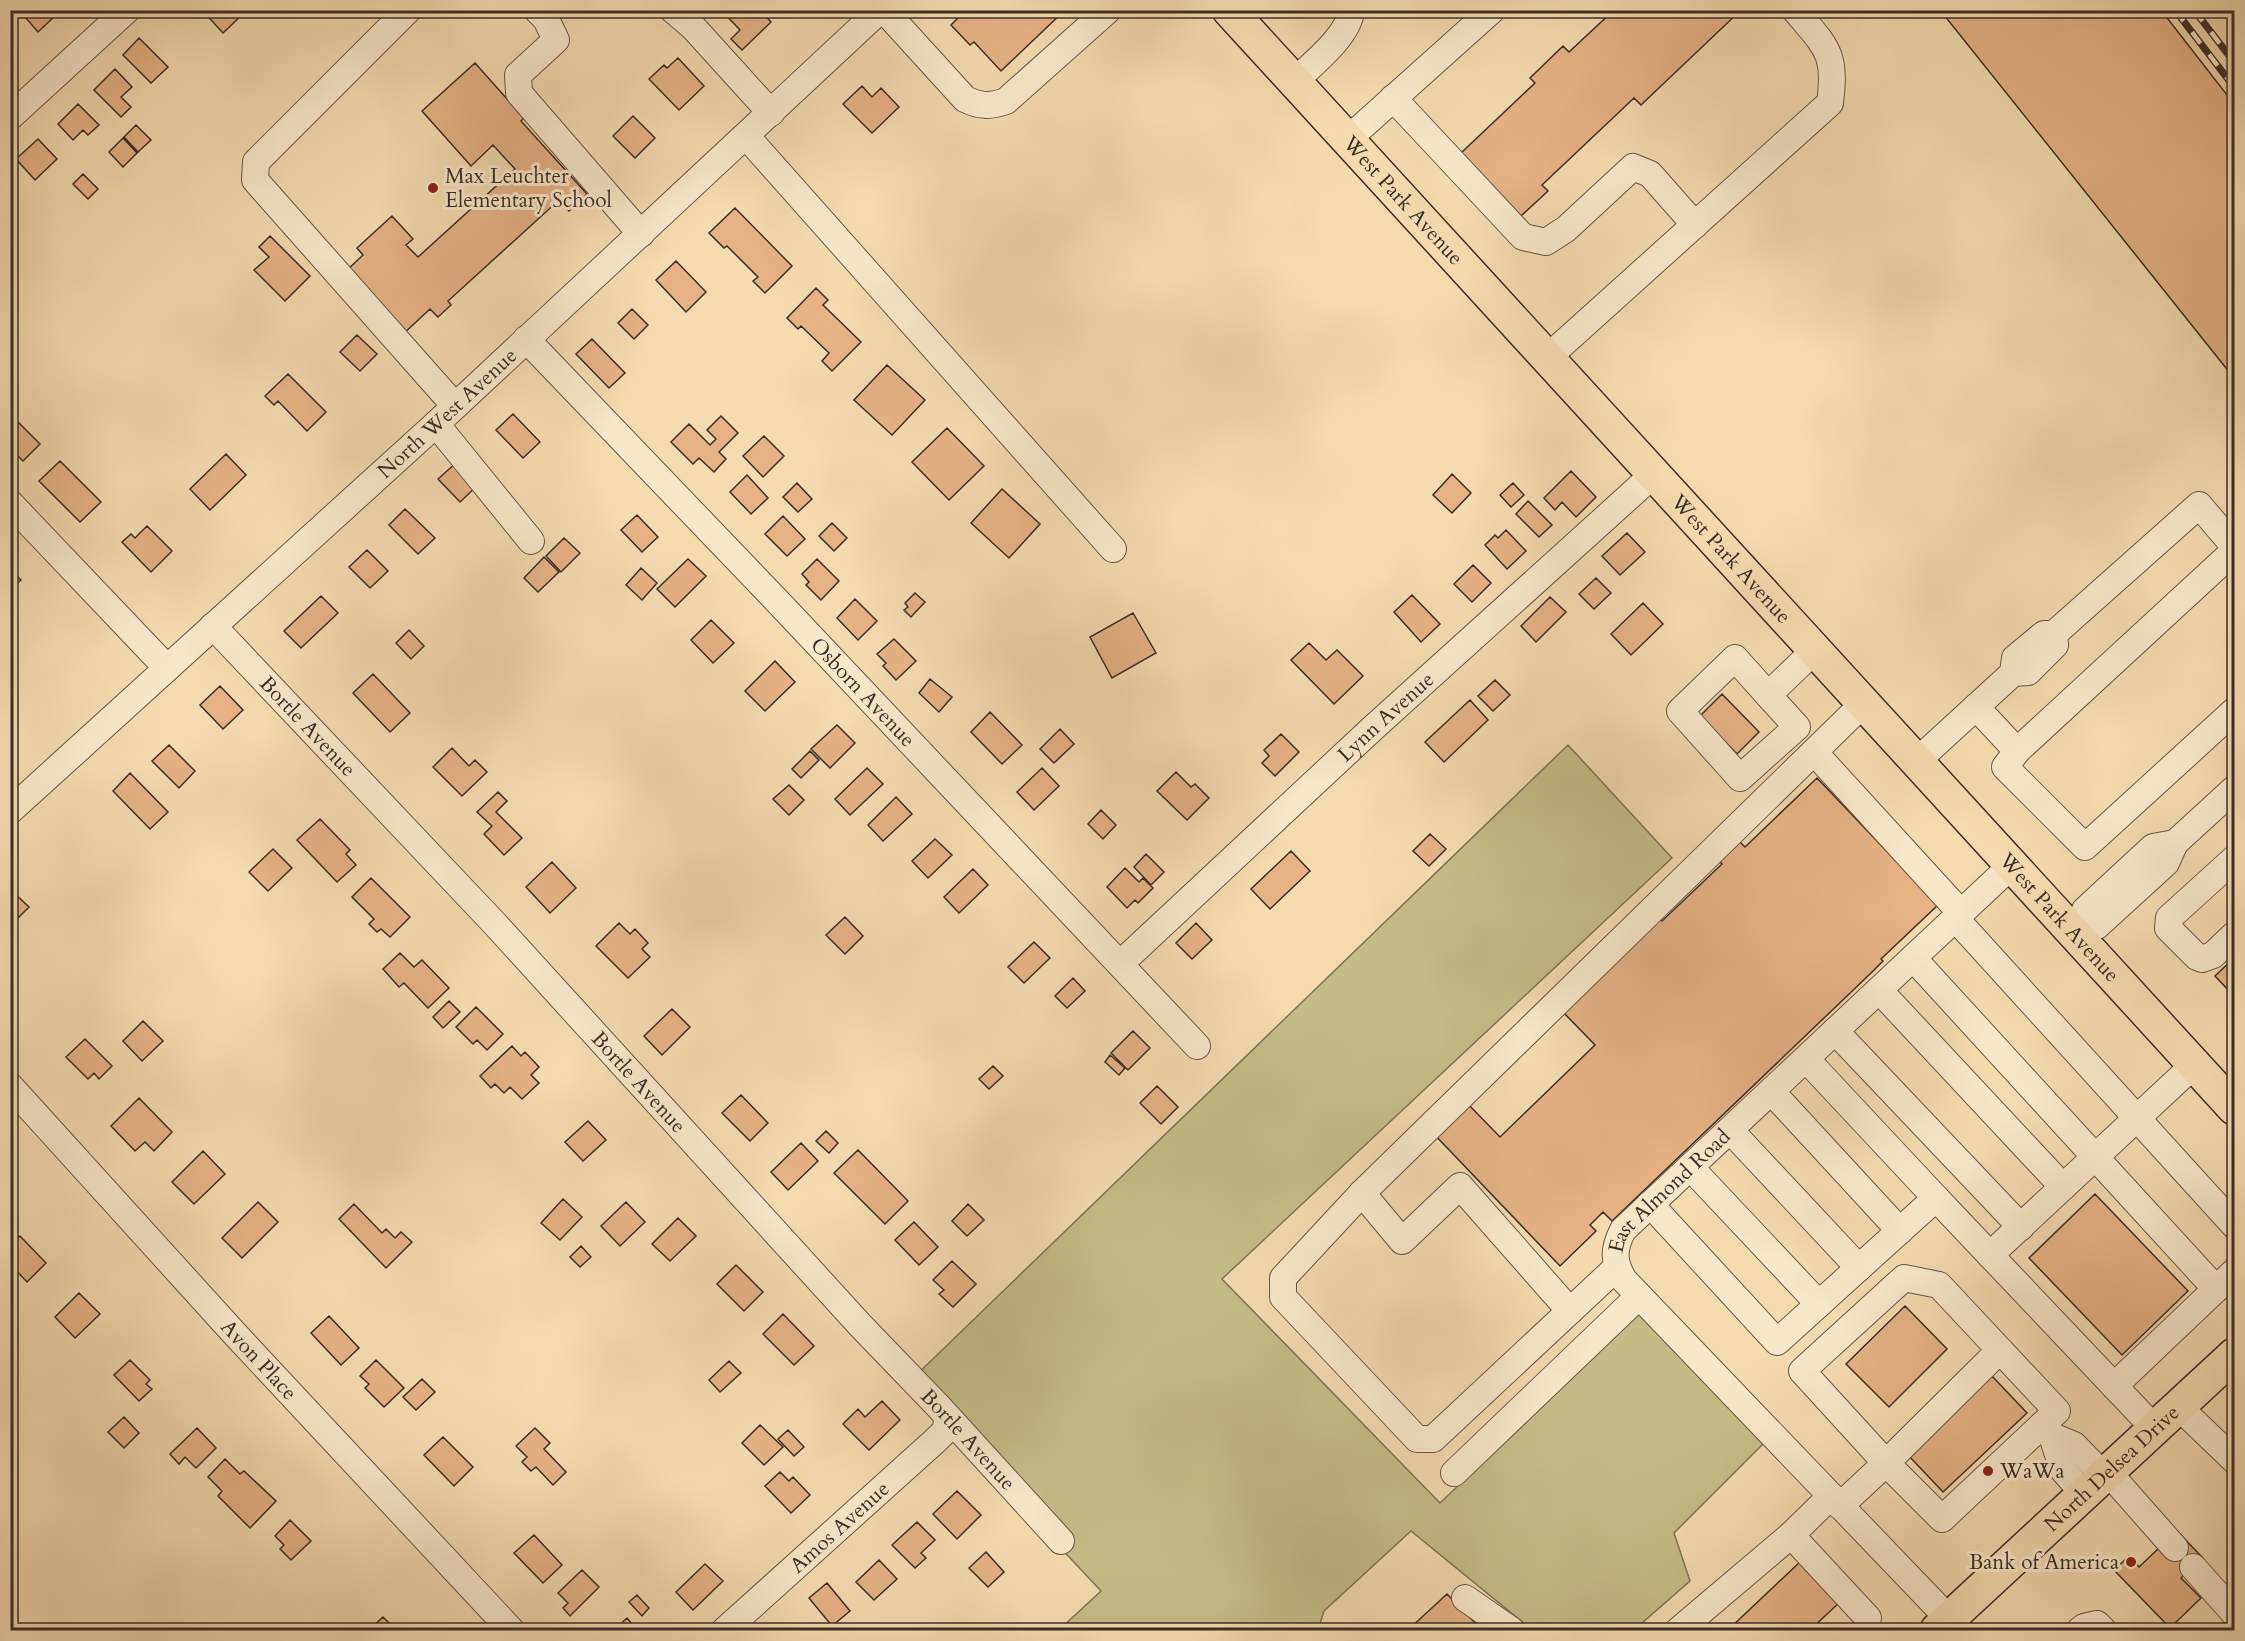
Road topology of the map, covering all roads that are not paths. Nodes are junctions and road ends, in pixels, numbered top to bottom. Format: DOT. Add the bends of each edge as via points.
graph roads {
  1 [pos="127,10"];
  2 [pos="408,10"];
  3 [pos="537,10"];
  4 [pos="674,10"];
  5 [pos="882,10"];
  6 [pos="1108,10"];
  7 [pos="1229,10"];
  8 [pos="1351,10"];
  9 [pos="1492,10"];
  10 [pos="1796,10"];
  11 [pos="1294,82"];
  12 [pos="1393,98"];
  13 [pos="771,113"];
  14 [pos="10,117"];
  15 [pos="747,136"];
  16 [pos="1347,140"];
  17 [pos="1695,225"];
  18 [pos="641,234"];
  19 [pos="526,339"];
  20 [pos="1547,358"];
  21 [pos="455,406"];
  22 [pos="436,424"];
  23 [pos="1654,474"];
  24 [pos="10,503"];
  25 [pos="531,541"];
  26 [pos="2235,546"];
  27 [pos="1113,549"];
  28 [pos="2235,551"];
  29 [pos="213,626"];
  30 [pos="1815,650"];
  31 [pos="167,668"];
  32 [pos="1768,695"];
  33 [pos="1864,703"];
  34 [pos="1976,707"];
  35 [pos="2235,711"];
  36 [pos="2017,751"];
  37 [pos="1814,752"];
  38 [pos="1917,761"];
  39 [pos="2234,791"];
  40 [pos="10,811"];
  41 [pos="2235,859"];
  42 [pos="2012,865"];
  43 [pos="1958,916"];
  44 [pos="2079,929"];
  45 [pos="2235,935"];
  46 [pos="1913,958"];
  47 [pos="1120,964"];
  48 [pos="1879,990"];
  49 [pos="1836,1031"];
  50 [pos="1197,1046"];
  51 [pos="1806,1059"];
  52 [pos="2195,1065"];
  53 [pos="10,1086"];
  54 [pos="1771,1091"];
  55 [pos="2235,1108"];
  56 [pos="2137,1119"];
  57 [pos="1730,1130"];
  58 [pos="2095,1157"];
  59 [pos="1690,1167"];
  60 [pos="2063,1187"];
  61 [pos="1362,1193"];
  62 [pos="1936,1198"];
  63 [pos="1650,1204"];
  64 [pos="2235,1225"];
  65 [pos="2021,1227"];
  66 [pos="1900,1231"];
  67 [pos="1990,1255"];
  68 [pos="1616,1268"];
  69 [pos="1859,1268"];
  70 [pos="2226,1280"];
  71 [pos="1639,1296"];
  72 [pos="1819,1304"];
  73 [pos="1570,1311"];
  74 [pos="2000,1350"];
  75 [pos="2235,1355"];
  76 [pos="2114,1386"];
  77 [pos="2179,1407"];
  78 [pos="947,1419"];
  79 [pos="2155,1429"];
  80 [pos="2047,1431"];
  81 [pos="2235,1460"];
  82 [pos="1886,1463"];
  83 [pos="1454,1473"];
  84 [pos="2099,1481"];
  85 [pos="1836,1501"];
  86 [pos="1791,1535"];
  87 [pos="1061,1541"];
  88 [pos="2175,1548"];
  89 [pos="2193,1567"];
  90 [pos="1465,1598"];
  91 [pos="2235,1613"];
  92 [pos="1867,1626"];
  93 [pos="1948,1627"];
  94 [pos="1688,1628"];
  95 [pos="511,1630"];
  96 [pos="724,1630"];
  97 [pos="1511,1630"];
  98 [pos="2080,1630"];
  99 [pos="2103,1630"];
  1 -- 14 [label="street"];
  2 -- 21 [label="street" via="256,162 255,180"];
  3 -- 18 [label="street" via="556,40 518,75 519,93"];
  4 -- 13 [label="street"];
  5 -- 6 [label="street" via="964,99 993,106 1006,101"];
  5 -- 13 [label="street, North West Avenue"];
  7 -- 11 [label="main road, West Park Avenue"];
  8 -- 11 [label="street" via="1345,30"];
  9 -- 12 [label="street"];
  10 -- 17 [label="street" via="1827,48 1834,77 1830,103"];
  11 -- 16 [label="main road, West Park Avenue"];
  12 -- 16 [label="street"];
  12 -- 17 [label="street" via="1523,237 1546,242 1566,229 1633,167 1650,174"];
  13 -- 15 [label="street, North West Avenue"];
  15 -- 18 [label="street, North West Avenue"];
  15 -- 27 [label="street"];
  16 -- 20 [label="main road, West Park Avenue"];
  17 -- 20 [label="street"];
  18 -- 19 [label="street, North West Avenue"];
  19 -- 21 [label="street, North West Avenue"];
  19 -- 47 [label="street, Osborn Avenue"];
  20 -- 23 [label="main road, West Park Avenue"];
  21 -- 22 [label="street, North West Avenue"];
  22 -- 25 [label="street"];
  22 -- 29 [label="street, North West Avenue"];
  23 -- 30 [label="main road, West Park Avenue"];
  23 -- 47 [label="street, Lynn Avenue"];
  24 -- 31 [label="street"];
  26 -- 34 [label="street" via="2199,505 2054,634 2044,634 2015,658 2013,673"];
  28 -- 36 [label="street"];
  29 -- 31 [label="street, North West Avenue"];
  29 -- 78 [label="street, Bortle Avenue" via="495,924"];
  30 -- 32 [label="street"];
  30 -- 33 [label="main road, West Park Avenue"];
  31 -- 40 [label="street, North West Avenue"];
  32 -- 32 [label="street" via="1797,727 1740,778 1680,711 1735,658"];
  33 -- 37 [label="street"];
  33 -- 38 [label="main road, West Park Avenue"];
  34 -- 36 [label="street"];
  34 -- 38 [label="street"];
  35 -- 36 [label="street" via="2085,847 2005,767"];
  37 -- 43 [label="street"];
  37 -- 61 [label="street"];
  38 -- 42 [label="main road, West Park Avenue"];
  39 -- 44 [label="street" via="2175,843 2153,847 2085,910"];
  41 -- 45 [label="street" via="2167,923 2202,959 2213,955"];
  42 -- 43 [label="street, East Almond Road"];
  42 -- 44 [label="main road, West Park Avenue"];
  43 -- 46 [label="street, East Almond Road"];
  43 -- 56 [label="street"];
  44 -- 52 [label="main road, West Park Avenue"];
  46 -- 48 [label="street, East Almond Road"];
  46 -- 58 [label="street"];
  47 -- 50 [label="street, Osborn Avenue"];
  48 -- 49 [label="street, East Almond Road"];
  48 -- 60 [label="street"];
  49 -- 51 [label="street, East Almond Road"];
  49 -- 65 [label="street"];
  51 -- 54 [label="street, East Almond Road"];
  51 -- 62 [label="street"];
  52 -- 55 [label="main road, West Park Avenue"];
  52 -- 56 [label="street"];
  53 -- 95 [label="street, Avon Place"];
  54 -- 57 [label="street, East Almond Road"];
  54 -- 66 [label="street"];
  56 -- 58 [label="street"];
  56 -- 64 [label="street"];
  57 -- 59 [label="street, East Almond Road"];
  57 -- 69 [label="street"];
  58 -- 60 [label="street"];
  58 -- 70 [label="street"];
  59 -- 63 [label="street, East Almond Road"];
  59 -- 72 [label="street"];
  60 -- 65 [label="street"];
  61 -- 73 [label="street" via="1402,1241 1460,1186"];
  61 -- 73 [label="street" via="1283,1278 1283,1297 1417,1439 1433,1439"];
  62 -- 66 [label="street"];
  62 -- 67 [label="street"];
  63 -- 68 [label="street, East Almond Road" via="1617,1241"];
  63 -- 72 [label="street" via="1777,1342"];
  65 -- 67 [label="street"];
  66 -- 69 [label="street"];
  67 -- 76 [label="street"];
  68 -- 71 [label="street, East Almond Road"];
  68 -- 73 [label="street"];
  69 -- 72 [label="street"];
  70 -- 76 [label="street"];
  71 -- 83 [label="street"];
  71 -- 85 [label="street, East Almond Road"];
  74 -- 80 [label="street" via="2057,1411"];
  74 -- 82 [label="street"];
  74 -- 82 [label="street" via="1939,1284 1904,1278 1802,1371"];
  75 -- 77 [label="main road, North Delsea Drive"];
  76 -- 79 [label="street"];
  77 -- 79 [label="main road, North Delsea Drive"];
  77 -- 81 [label="street"];
  78 -- 87 [label="street, Bortle Avenue"];
  78 -- 96 [label="street, Amos Avenue" via="946,1430 936,1440"];
  79 -- 84 [label="main road, North Delsea Drive"];
  80 -- 82 [label="street" via="1942,1519"];
  80 -- 84 [label="street" via="2062,1470"];
  82 -- 85 [label="street"];
  84 -- 88 [label="street"];
  84 -- 93 [label="main road, North Delsea Drive"];
  85 -- 86 [label="street"];
  85 -- 93 [label="street, East Almond Road"];
  86 -- 92 [label="street"];
  86 -- 94 [label="street"];
  89 -- 91 [label="street"];
  90 -- 97 [label="street"];
  98 -- 99 [label="street" via="2097,1624"];
}
